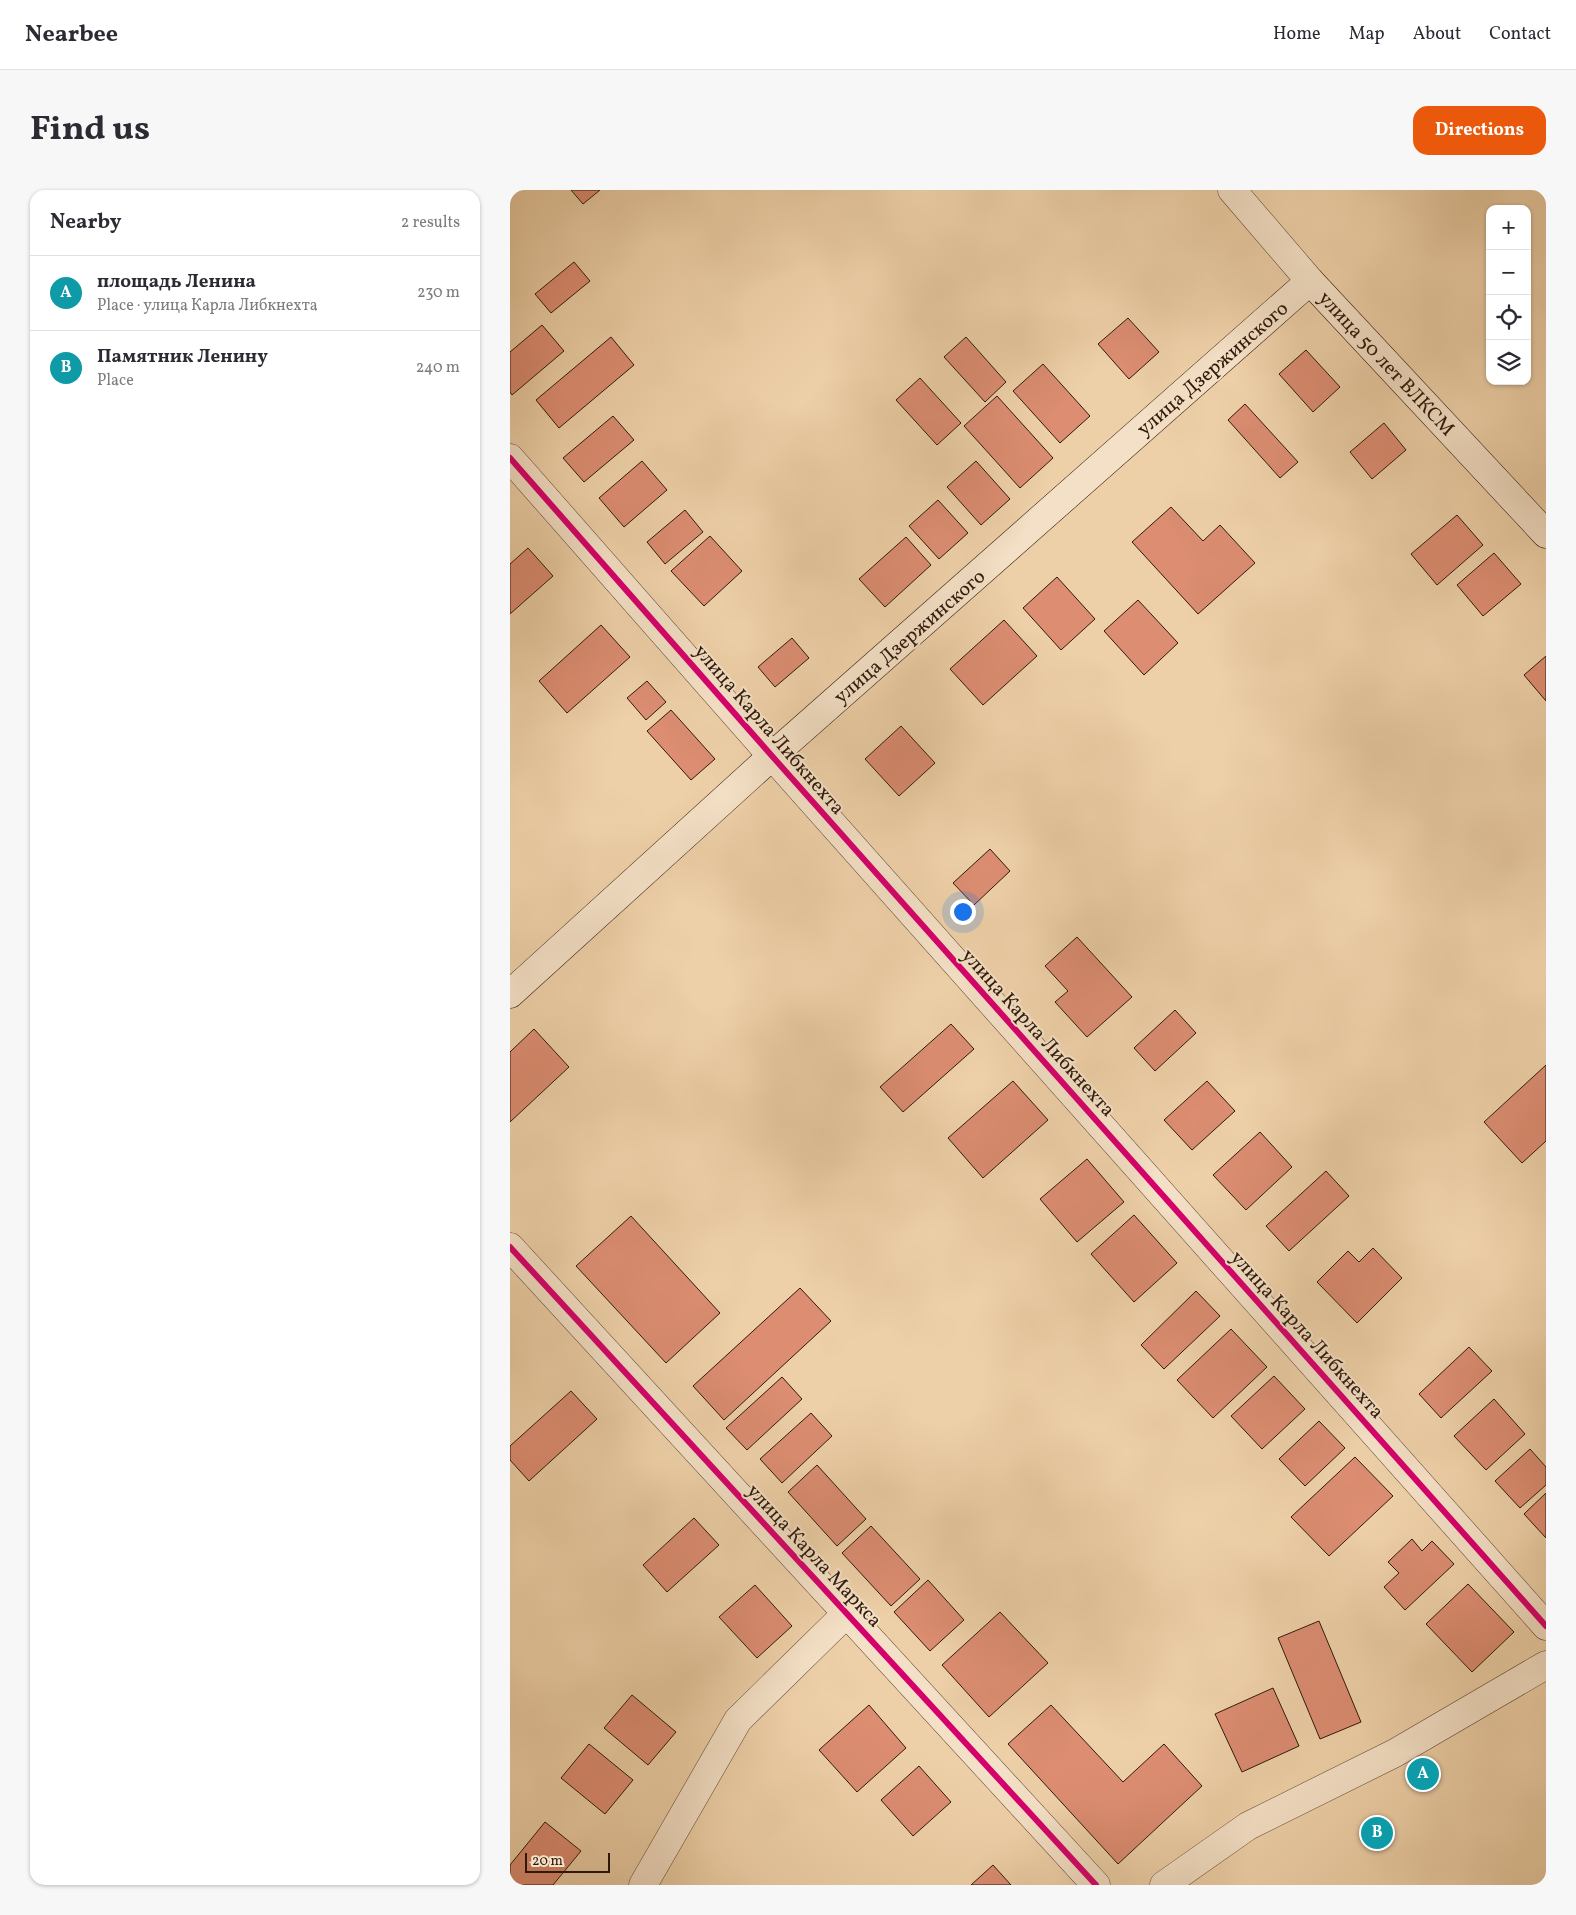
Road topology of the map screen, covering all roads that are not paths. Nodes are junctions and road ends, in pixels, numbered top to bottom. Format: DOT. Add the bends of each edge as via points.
graph roads {
  1 [pos="1232,190"];
  2 [pos="1310,281"];
  3 [pos="510,458"];
  4 [pos="1546,534"];
  5 [pos="772,756"];
  6 [pos="510,994"];
  7 [pos="510,1247"];
  8 [pos="847,1613"];
  9 [pos="1546,1626"];
  10 [pos="1546,1665"];
  11 [pos="643,1885"];
  12 [pos="1096,1885"];
  13 [pos="1164,1885"];
  1 -- 2 [label="street, улица 50 лет ВЛКСМ"];
  2 -- 4 [label="street, улица 50 лет ВЛКСМ"];
  2 -- 5 [label="street, улица Дзержинского"];
  3 -- 5 [label="street, улица Карла Либкнехта"];
  5 -- 6 [label="street, улица Дзержинского"];
  5 -- 9 [label="street, улица Карла Либкнехта"];
  7 -- 8 [label="street, улица Карла Маркса"];
  8 -- 11 [label="street" via="738,1720"];
  8 -- 12 [label="street, улица Карла Маркса"];
  10 -- 13 [label="street" via="1395,1753 1248,1826"];
}
